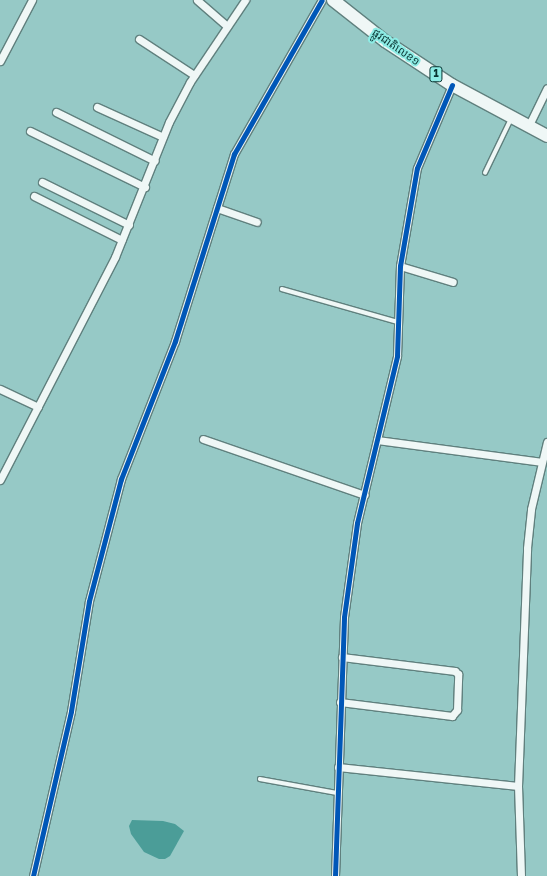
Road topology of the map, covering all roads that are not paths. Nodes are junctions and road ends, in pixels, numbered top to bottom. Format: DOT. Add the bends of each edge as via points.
graph roads {
  1 [pos="32,0"];
  2 [pos="197,0"];
  3 [pos="245,0"];
  4 [pos="322,0"];
  5 [pos="338,2"];
  6 [pos="228,26"];
  7 [pos="139,39"];
  8 [pos="0,61"];
  9 [pos="194,76"];
  10 [pos="452,85"];
  11 [pos="547,88"];
  12 [pos="97,106"];
  13 [pos="56,112"];
  14 [pos="511,118"];
  15 [pos="528,127"];
  16 [pos="30,131"];
  17 [pos="547,136"];
  18 [pos="163,137"];
  19 [pos="155,161"];
  20 [pos="485,173"];
  21 [pos="42,182"];
  22 [pos="145,187"];
  23 [pos="34,196"];
  24 [pos="217,208"];
  25 [pos="257,222"];
  26 [pos="129,224"];
  27 [pos="122,240"];
  28 [pos="400,266"];
  29 [pos="453,282"];
  30 [pos="282,289"];
  31 [pos="399,322"];
  32 [pos="0,389"];
  33 [pos="38,407"];
  34 [pos="203,439"];
  35 [pos="377,440"];
  36 [pos="547,442"];
  37 [pos="541,462"];
  38 [pos="0,480"];
  39 [pos="365,495"];
  40 [pos="342,657"];
  41 [pos="340,702"];
  42 [pos="338,767"];
  43 [pos="260,779"];
  44 [pos="518,786"];
  45 [pos="337,793"];
  46 [pos="33,876"];
  47 [pos="335,876"];
  48 [pos="521,876"];
  1 -- 8 [label="street"];
  2 -- 6 [label="street"];
  3 -- 6 [label="street"];
  4 -- 24 [label="street" via="234,154"];
  5 -- 10 [label="highway, ផ្លូវជាតិលេខ១ / 1" via="385,41"];
  6 -- 9 [label="street"];
  7 -- 9 [label="street"];
  9 -- 18 [label="street"];
  10 -- 14 [label="highway, ផ្លូវជាតិលេខ១ / 1"];
  10 -- 28 [label="street" via="416,168"];
  11 -- 15 [label="street"];
  12 -- 18 [label="street"];
  13 -- 19 [label="street"];
  14 -- 15 [label="highway, ផ្លូវជាតិលេខ១ / 1"];
  14 -- 20 [label="lane"];
  15 -- 17 [label="highway, ផ្លូវជាតិលេខ១ / 1"];
  16 -- 22 [label="street"];
  18 -- 19 [label="street"];
  19 -- 22 [label="street"];
  21 -- 26 [label="street"];
  22 -- 26 [label="street"];
  23 -- 27 [label="street"];
  24 -- 25 [label="street"];
  24 -- 46 [label="street" via="175,342 121,479 89,601 71,711"];
  26 -- 27 [label="street"];
  27 -- 33 [label="street"];
  28 -- 29 [label="street"];
  28 -- 31 [label="street"];
  30 -- 31 [label="lane"];
  31 -- 35 [label="street" via="397,356"];
  32 -- 33 [label="street"];
  33 -- 38 [label="street"];
  34 -- 39 [label="street"];
  35 -- 37 [label="street"];
  35 -- 39 [label="street"];
  36 -- 37 [label="street"];
  37 -- 44 [label="street" via="531,509 527,548"];
  39 -- 40 [label="street" via="357,523 344,617"];
  40 -- 41 [label="street"];
  40 -- 41 [label="street" via="455,671 458,674 457,710 452,716"];
  41 -- 42 [label="street"];
  42 -- 44 [label="street"];
  42 -- 45 [label="street"];
  43 -- 45 [label="lane"];
  44 -- 48 [label="street"];
  45 -- 47 [label="street"];
}
